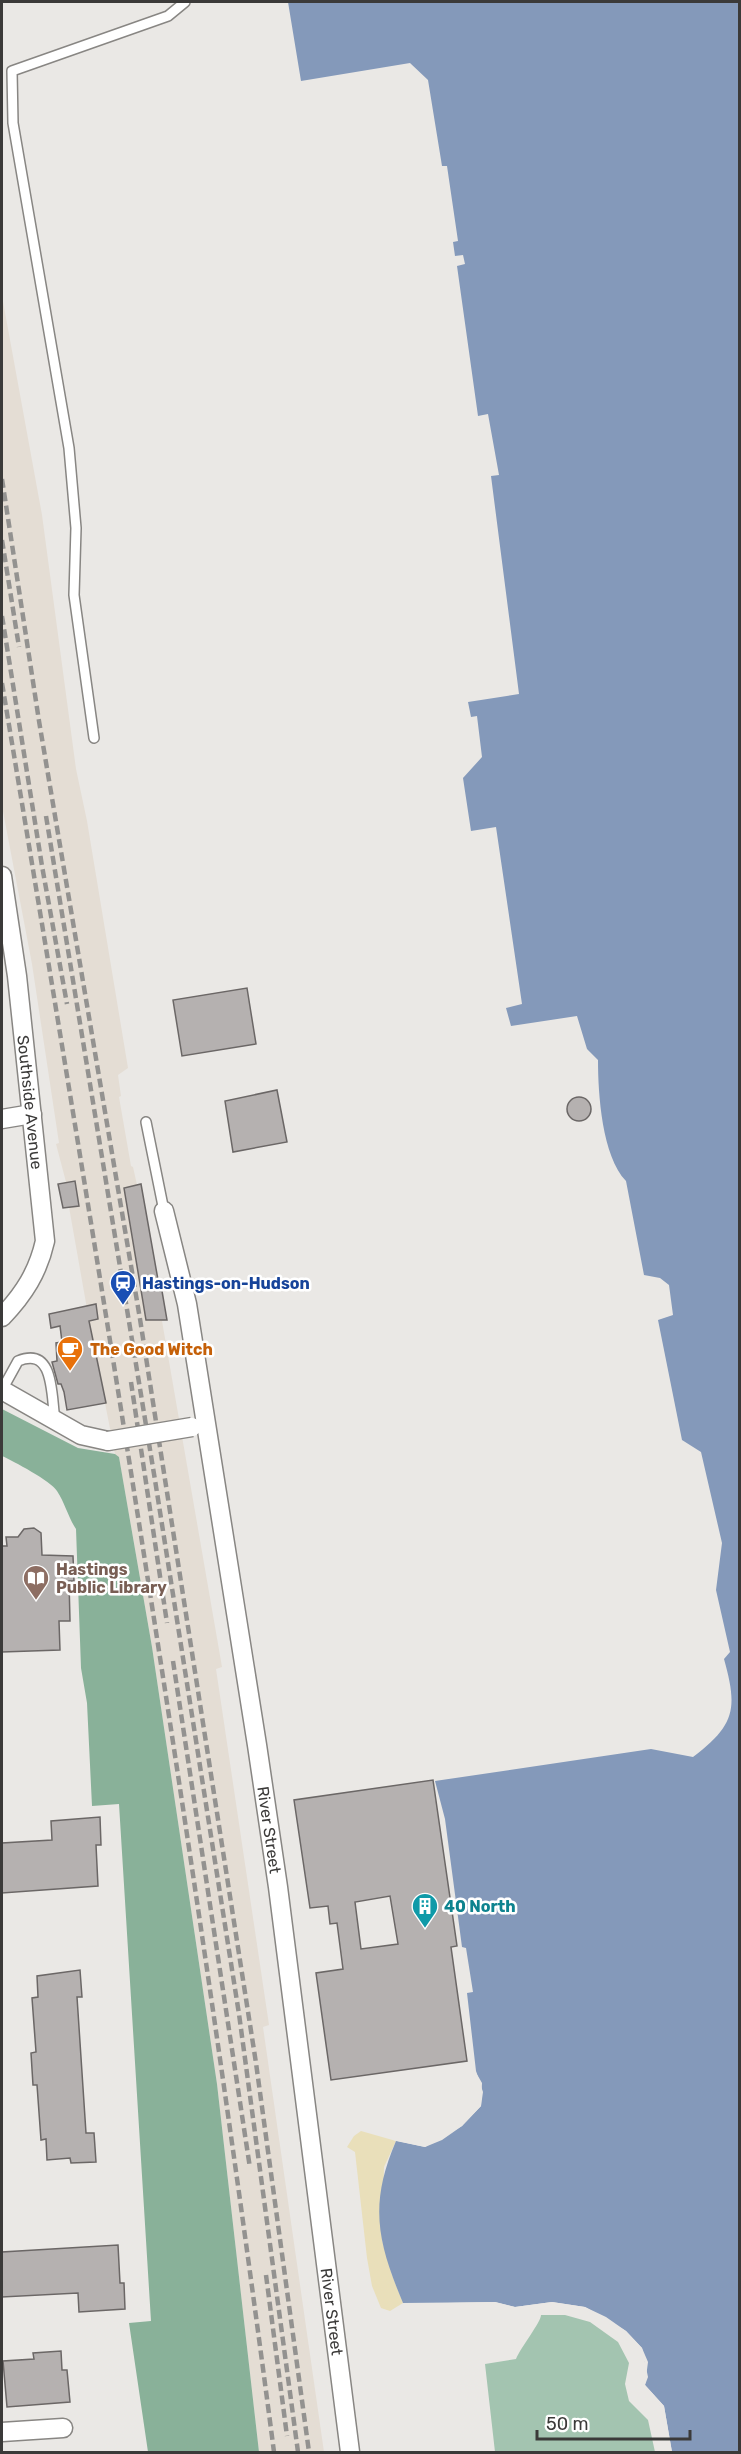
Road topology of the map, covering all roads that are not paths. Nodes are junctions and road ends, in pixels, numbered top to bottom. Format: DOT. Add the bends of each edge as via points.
graph roads {
  1 [pos="185,2"];
  2 [pos="94,738"];
  3 [pos="2,876"];
  4 [pos="32,1114"];
  5 [pos="2,1119"];
  6 [pos="146,1122"];
  7 [pos="164,1211"];
  8 [pos="2,1317"];
  9 [pos="2,1390"];
  10 [pos="56,1421"];
  11 [pos="199,1426"];
  12 [pos="63,2428"];
  13 [pos="2,2432"];
  14 [pos="350,2452"];
  1 -- 2 [label="lane" via="168,16 12,70 14,123 69,448 76,528 75,595"];
  3 -- 4 [label="street, Southside Avenue"];
  4 -- 5 [label="street"];
  4 -- 8 [label="street, Southside Avenue" via="45,1241 33,1278"];
  6 -- 7 [label="lane"];
  7 -- 11 [label="street, River Street" via="186,1304"];
  9 -- 10 [label="street"];
  9 -- 10 [label="lane" via="18,1361 38,1359 46,1366"];
  10 -- 11 [label="street, bridge" via="81,1435 108,1441"];
  11 -- 14 [label="street, River Street" via="278,1887"];
  12 -- 13 [label="street"];
}
